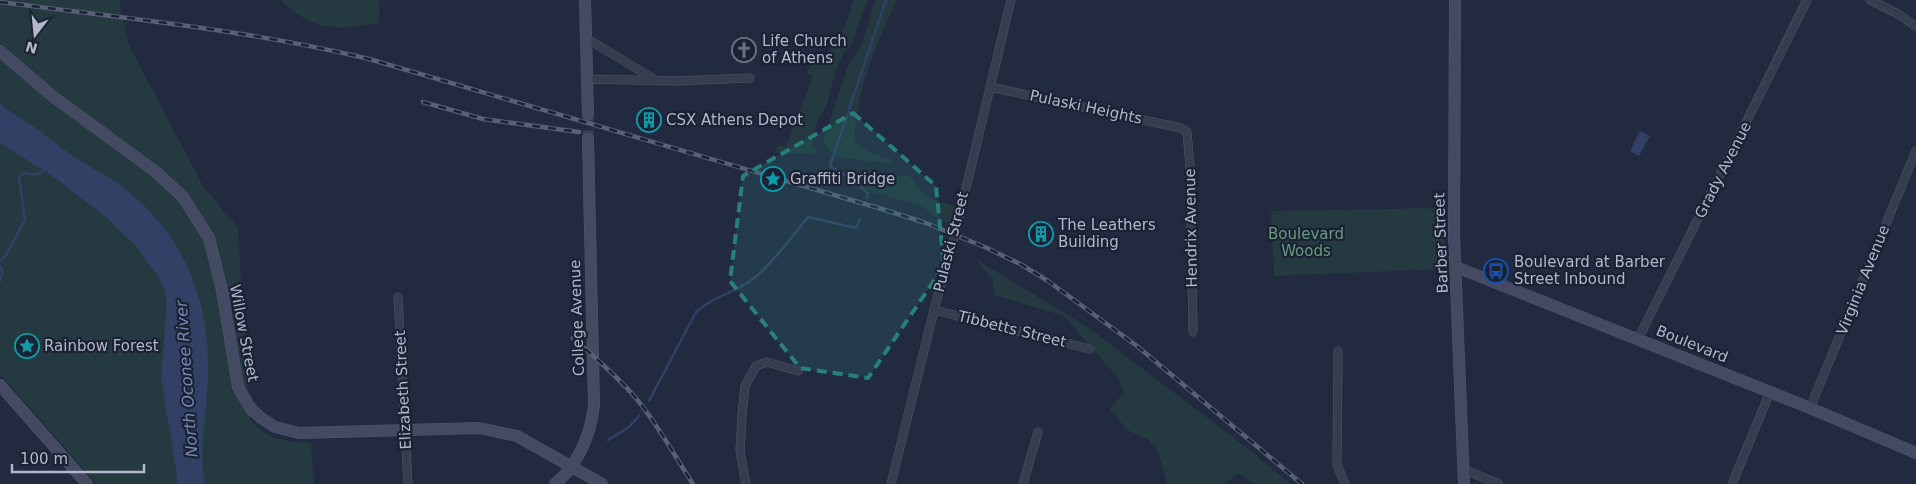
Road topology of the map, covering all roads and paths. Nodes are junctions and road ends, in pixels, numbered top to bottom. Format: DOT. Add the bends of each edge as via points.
graph roads {
  1 [pos="585,0"];
  2 [pos="1012,0"];
  3 [pos="1455,0"];
  4 [pos="1807,0"];
  5 [pos="1870,0"];
  6 [pos="1916,27"];
  7 [pos="586,38"];
  8 [pos="0,51"];
  9 [pos="750,78"];
  10 [pos="587,80"];
  11 [pos="657,81"];
  12 [pos="990,87"];
  13 [pos="588,114"];
  14 [pos="1181,128"];
  15 [pos="588,139"];
  16 [pos="1916,151"];
  17 [pos="1456,267"];
  18 [pos="398,297"];
  19 [pos="934,310"];
  20 [pos="1193,332"];
  21 [pos="1638,339"];
  22 [pos="1090,349"];
  23 [pos="1338,350"];
  24 [pos="798,372"];
  25 [pos="0,385"];
  26 [pos="1770,392"];
  27 [pos="1810,408"];
  28 [pos="406,430"];
  29 [pos="1038,432"];
  30 [pos="1916,453"];
  31 [pos="571,467"];
  32 [pos="1465,470"];
  33 [pos="87,484"];
  34 [pos="408,484"];
  35 [pos="555,484"];
  36 [pos="602,484"];
  37 [pos="746,484"];
  38 [pos="891,484"];
  39 [pos="1024,484"];
  40 [pos="1345,484"];
  41 [pos="1464,484"];
  42 [pos="1499,484"];
  43 [pos="1732,484"];
  1 -- 7 [label="street"];
  2 -- 12 [label="street, Pulaski Street"];
  3 -- 17 [label="street, Barber Street"];
  4 -- 21 [label="street, Grady Avenue"];
  5 -- 6 [label="street"];
  7 -- 10 [label="street"];
  7 -- 11 [label="street"];
  8 -- 28 [label="street, Willow Street" via="52,95 156,172 183,197 208,238 222,290 238,387 261,418 276,427 299,433"];
  9 -- 11 [label="street"];
  10 -- 11 [label="street"];
  10 -- 13 [label="street"];
  12 -- 14 [label="street, Pulaski Heights"];
  12 -- 19 [label="street, Pulaski Street"];
  14 -- 20 [label="street, Hendrix Avenue" via="1187,132 1190,150"];
  15 -- 31 [label="street, College Avenue" via="594,405 585,441"];
  16 -- 27 [label="street, Virginia Avenue"];
  17 -- 21 [label="street, Boulevard"];
  17 -- 32 [label="street, Barber Street"];
  18 -- 28 [label="street, Elizabeth Street"];
  19 -- 22 [label="street, Tibbetts Street"];
  19 -- 38 [label="street, Pulaski Street"];
  21 -- 26 [label="street, Boulevard"];
  23 -- 40 [label="street" via="1337,465"];
  24 -- 37 [label="street" via="767,362 756,366 745,386 740,451"];
  25 -- 33 [label="street"];
  26 -- 27 [label="street, Boulevard"];
  26 -- 43 [label="street"];
  27 -- 30 [label="street, Boulevard"];
  28 -- 31 [label="street, Willow Street" via="495,430 516,436"];
  28 -- 34 [label="street, Elizabeth Street"];
  29 -- 39 [label="street"];
  31 -- 35 [label="street, College Avenue"];
  31 -- 36 [label="street, Willow Street"];
  32 -- 41 [label="street, Barber Street"];
  32 -- 42 [label="street"];
}
